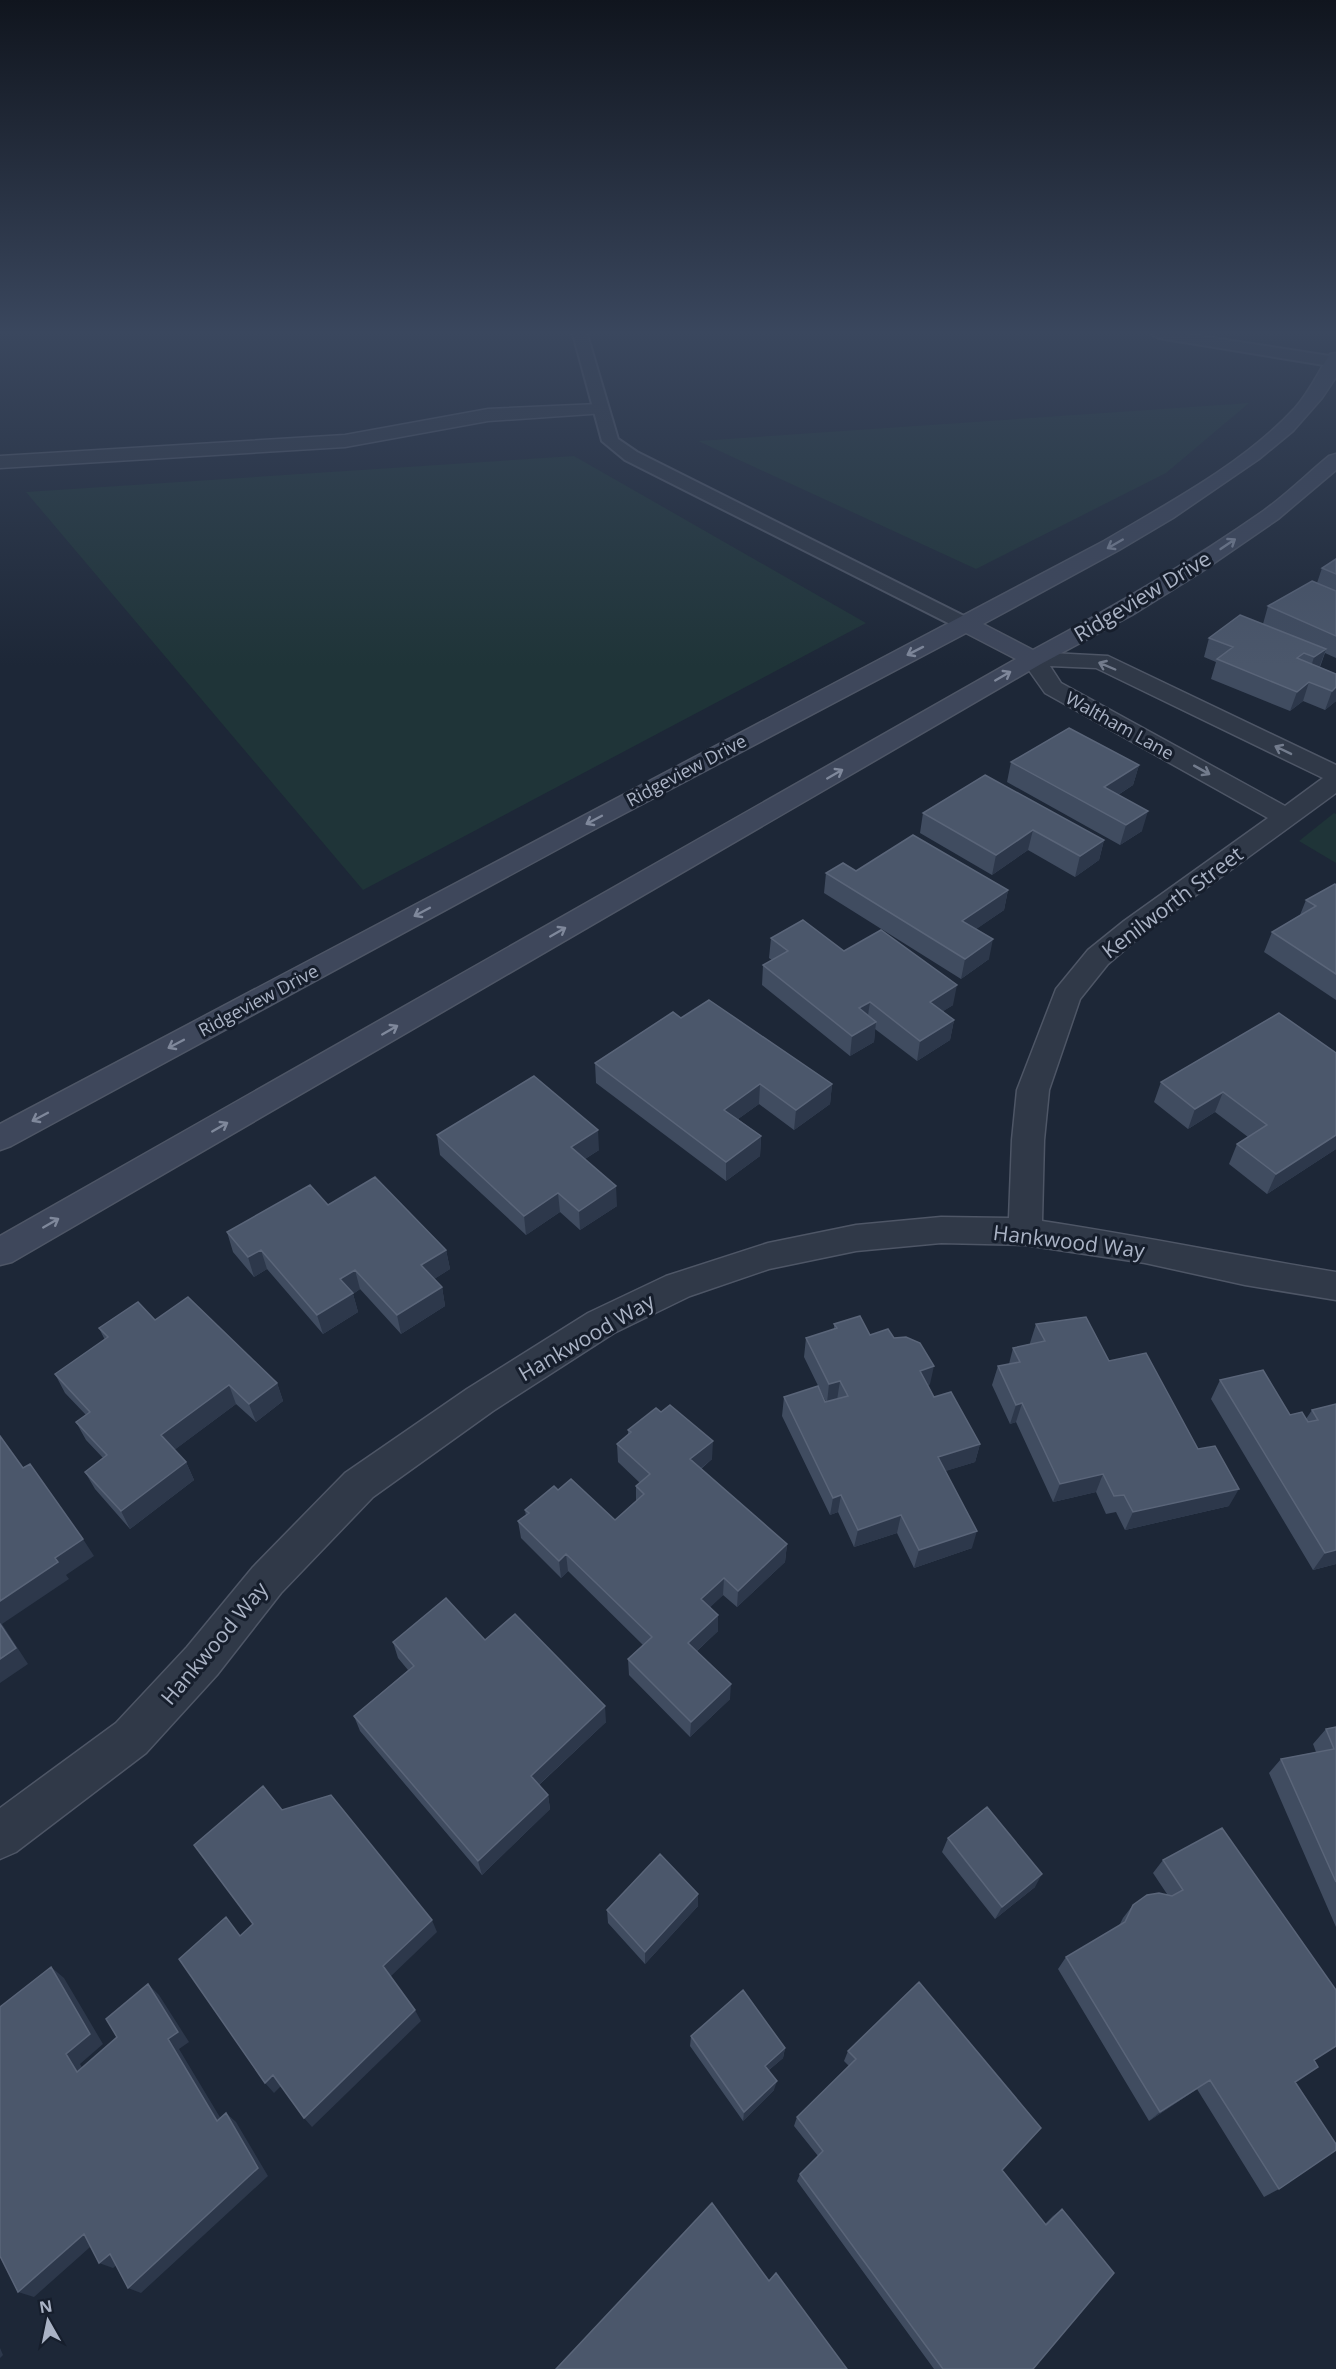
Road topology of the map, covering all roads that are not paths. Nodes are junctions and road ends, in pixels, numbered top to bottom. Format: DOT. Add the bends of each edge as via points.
graph roads {
  1 [pos="287,445"];
  2 [pos="615,445"];
  3 [pos="1266,445"];
  4 [pos="1336,460"];
  5 [pos="0,462"];
  6 [pos="967,625"];
  7 [pos="1033,659"];
  8 [pos="1336,775"];
  9 [pos="1336,781"];
  10 [pos="1286,817"];
  11 [pos="0,1138"];
  12 [pos="1025,1232"];
  13 [pos="0,1252"];
  14 [pos="1336,1287"];
  15 [pos="0,1836"];
  1 -- 5 [label="street"];
  2 -- 6 [label="lane"];
  3 -- 6 [label="main road, Ridgeview Drive, one-way" via="1166,514"];
  7 -- 4 [label="main road, Ridgeview Drive, one-way" via="1193,567 1271,515"];
  6 -- 7 [label="main road"];
  6 -- 11 [label="main road, Ridgeview Drive, one-way" via="796,711"];
  8 -- 7 [label="street, Waltham Lane, one-way" via="1100,662"];
  7 -- 10 [label="street, Waltham Lane, one-way" via="1053,688"];
  13 -- 7 [label="main road, Ridgeview Drive, one-way"];
  9 -- 10 [label="street, Kenilworth Street"];
  10 -- 12 [label="street, Kenilworth Street" via="1134,927 1098,957 1066,996 1033,1090"];
  12 -- 14 [label="street, Hankwood Way" via="1145,1250"];
  12 -- 15 [label="street, Hankwood Way" via="942,1230 856,1238 779,1254 678,1286 601,1323 480,1400 359,1485 267,1580 202,1661 131,1738"];
}
